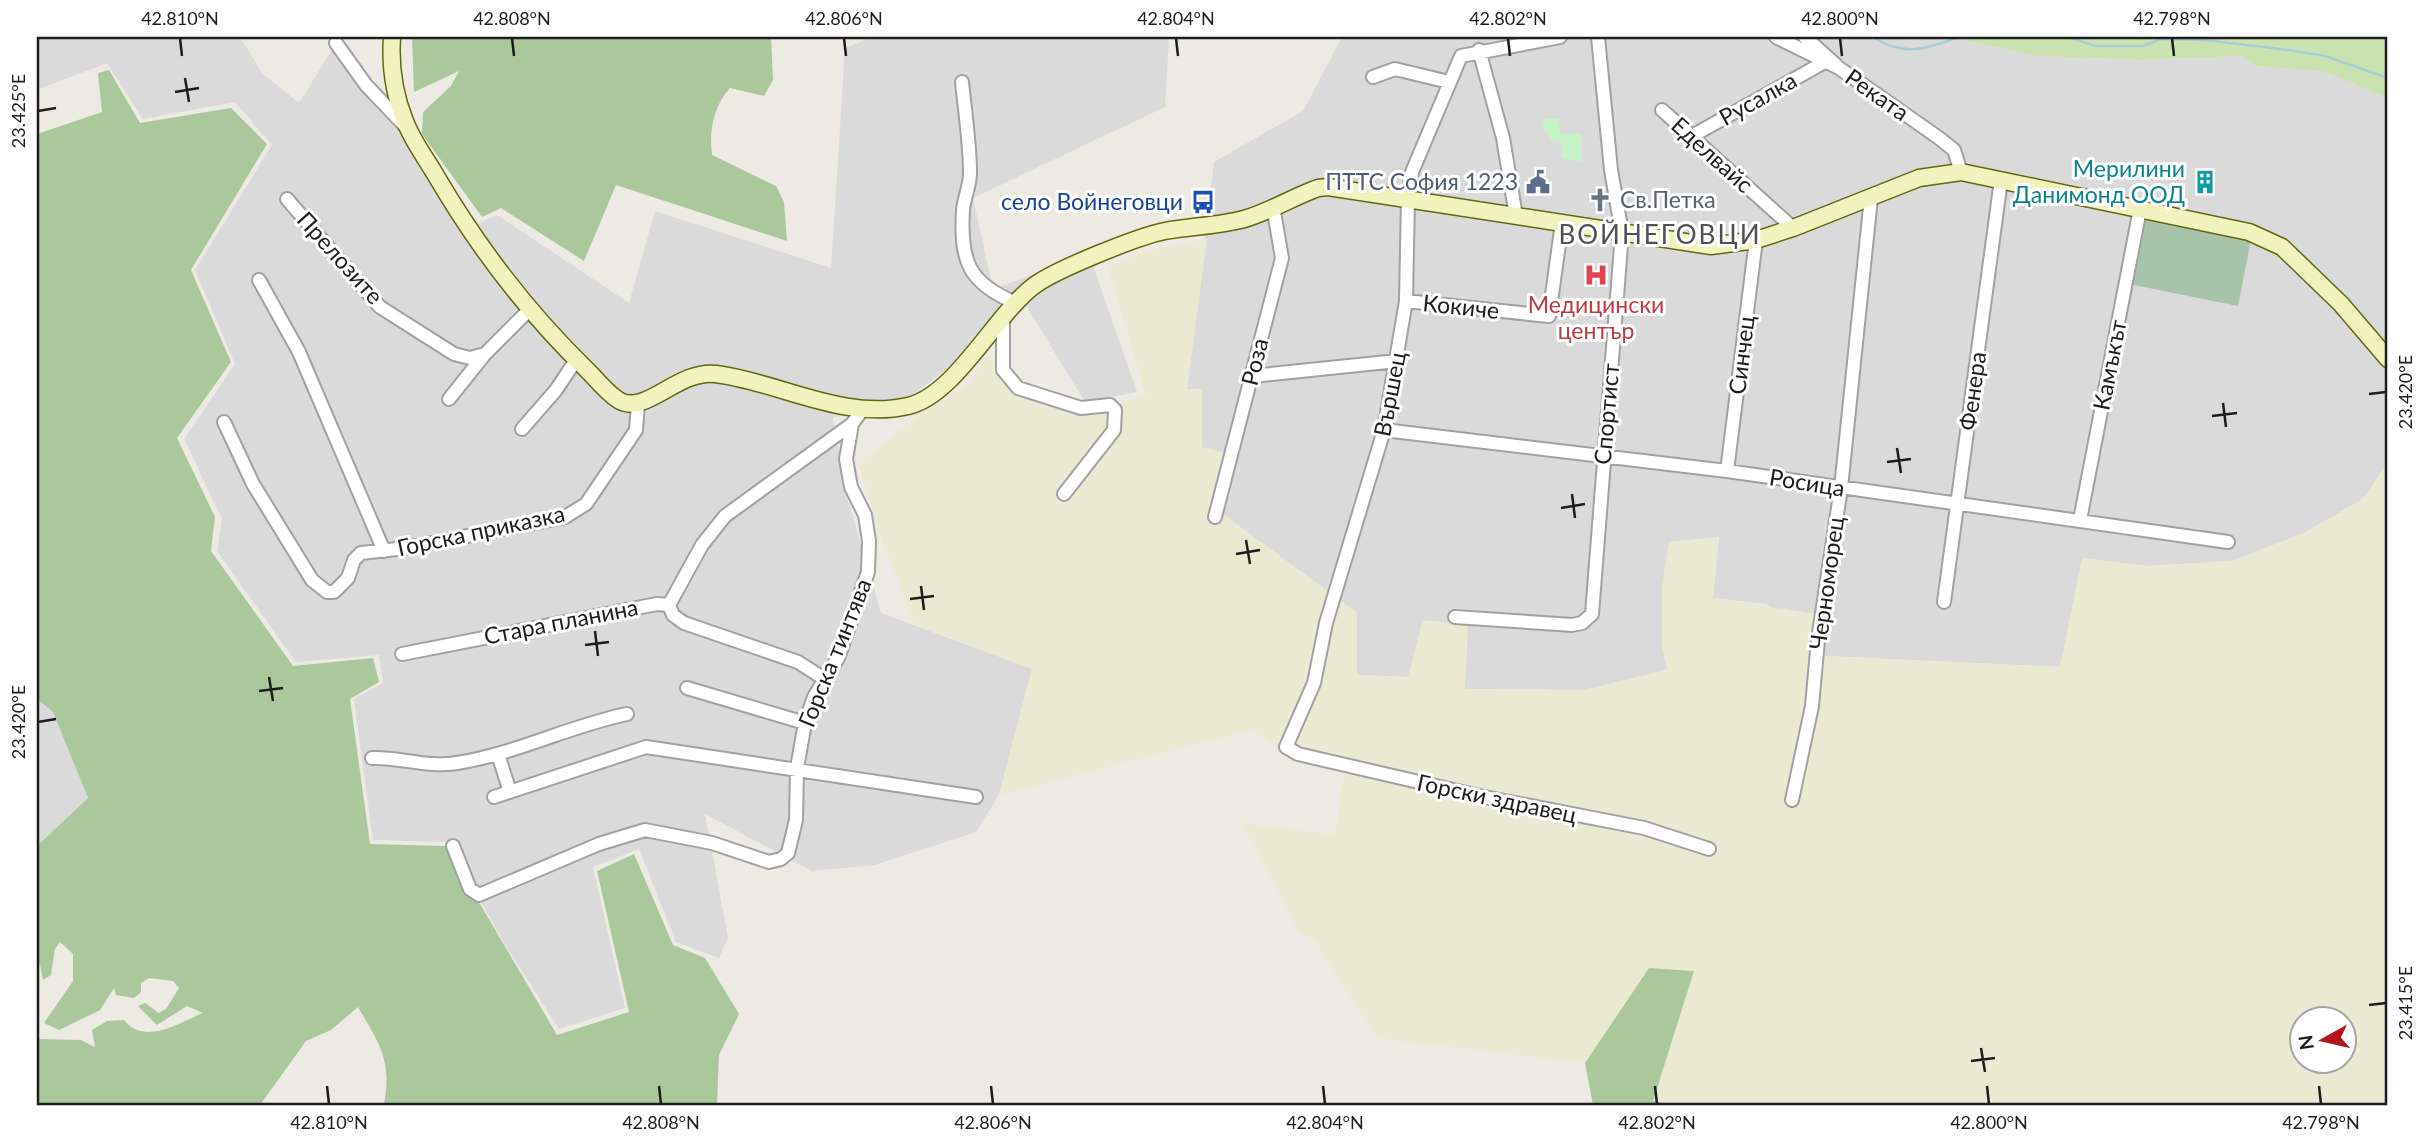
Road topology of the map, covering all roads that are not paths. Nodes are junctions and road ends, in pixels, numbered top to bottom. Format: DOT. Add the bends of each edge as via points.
graph roads {
  1 [pos="392,37"];
  2 [pos="1560,37"];
  3 [pos="1598,37"];
  4 [pos="1776,37"];
  5 [pos="1805,37"];
  6 [pos="336,43"];
  7 [pos="1479,50"];
  8 [pos="1823,63"];
  9 [pos="1839,68"];
  10 [pos="1373,77"];
  11 [pos="962,82"];
  12 [pos="1449,82"];
  13 [pos="1662,110"];
  14 [pos="408,128"];
  15 [pos="1692,136"];
  16 [pos="1961,172"];
  17 [pos="2001,180"];
  18 [pos="1408,198"];
  19 [pos="1871,198"];
  20 [pos="287,200"];
  21 [pos="1273,206"];
  22 [pos="2140,209"];
  23 [pos="1516,216"];
  24 [pos="1562,223"];
  25 [pos="1793,228"];
  26 [pos="1622,233"];
  27 [pos="1756,240"];
  28 [pos="259,280"];
  29 [pos="1406,301"];
  30 [pos="1016,303"];
  31 [pos="531,308"];
  32 [pos="1003,320"];
  33 [pos="485,354"];
  34 [pos="2388,359"];
  35 [pos="576,360"];
  36 [pos="1397,361"];
  37 [pos="1252,376"];
  38 [pos="449,399"];
  39 [pos="638,404"];
  40 [pos="863,409"];
  41 [pos="224,422"];
  42 [pos="852,424"];
  43 [pos="522,429"];
  44 [pos="1384,430"];
  45 [pos="1603,455"];
  46 [pos="1727,471"];
  47 [pos="1841,488"];
  48 [pos="1064,494"];
  49 [pos="1958,503"];
  50 [pos="1215,517"];
  51 [pos="2080,520"];
  52 [pos="2228,542"];
  53 [pos="384,551"];
  54 [pos="1944,602"];
  55 [pos="669,605"];
  56 [pos="1455,617"];
  57 [pos="402,654"];
  58 [pos="826,680"];
  59 [pos="687,688"];
  60 [pos="627,714"];
  61 [pos="805,723"];
  62 [pos="1286,747"];
  63 [pos="498,754"];
  64 [pos="372,758"];
  65 [pos="797,768"];
  66 [pos="510,792"];
  67 [pos="494,797"];
  68 [pos="976,797"];
  69 [pos="1792,800"];
  70 [pos="453,846"];
  71 [pos="1709,849"];
  1 -- 14 [label="street" via="394,82"];
  2 -- 7 [label="street"];
  3 -- 26 [label="street, Спортист"];
  4 -- 8 [label="street, Реката"];
  5 -- 9 [label="street"];
  6 -- 14 [label="street" via="393,117"];
  7 -- 12 [label="street, Вършец" via="1461,56"];
  7 -- 23 [label="street" via="1503,138"];
  8 -- 9 [label="street, Реката"];
  8 -- 15 [label="street, Русалка"];
  9 -- 16 [label="street, Реката" via="1954,150"];
  10 -- 12 [label="street" via="1395,69"];
  11 -- 30 [label="street" via="970,149 963,240 967,260 983,287"];
  12 -- 18 [label="street, Вършец" via="1415,161"];
  13 -- 15 [label="street, Еделвайс"];
  14 -- 31 [label="street" via="459,215"];
  15 -- 25 [label="street, Еделвайс"];
  16 -- 17 [label="street"];
  16 -- 19 [label="street" via="1919,178"];
  17 -- 22 [label="street"];
  17 -- 49 [label="street, Фенера"];
  18 -- 21 [label="street" via="1318,188"];
  18 -- 23 [label="street"];
  18 -- 29 [label="street, Вършец"];
  19 -- 25 [label="street"];
  19 -- 47 [label="street, Черноморец"];
  20 -- 33 [label="street, Прелозите" via="380,307 454,354 470,358"];
  21 -- 30 [label="street" via="1242,219 1140,237 1037,284"];
  21 -- 37 [label="street, Роза" via="1282,258"];
  22 -- 34 [label="street" via="2249,232 2281,247 2341,304"];
  22 -- 51 [label="street, Камъкът"];
  23 -- 24 [label="street"];
  24 -- 26 [label="street"];
  24 -- 29 [label="street, Кокиче" via="1549,316"];
  25 -- 27 [label="street"];
  26 -- 27 [label="street" via="1711,246"];
  26 -- 45 [label="street, Спортист"];
  27 -- 46 [label="street, Синчец"];
  28 -- 53 [label="street" via="299,352"];
  29 -- 36 [label="street, Вършец"];
  30 -- 32 [label="street"];
  31 -- 33 [label="street"];
  31 -- 35 [label="street"];
  32 -- 40 [label="street" via="935,392 910,406"];
  32 -- 48 [label="street" via="1003,370 1018,388 1081,408 1110,405 1115,410 1114,430"];
  33 -- 38 [label="street"];
  35 -- 39 [label="street" via="618,401"];
  35 -- 43 [label="street"];
  36 -- 37 [label="street"];
  36 -- 44 [label="street, Вършец"];
  37 -- 50 [label="street, Роза"];
  39 -- 40 [label="street" via="682,378 712,373 760,380 815,400"];
  39 -- 53 [label="street, Горска приказка" via="636,430 581,508 565,517"];
  40 -- 42 [label="street, Горска тинтява"];
  41 -- 53 [label="street, Горска приказка" via="276,524 320,588 327,592 340,589 358,556"];
  42 -- 55 [label="street, Стара планина" via="725,516 702,545"];
  42 -- 58 [label="street, Горска тинтява" via="847,467 865,515 868,572"];
  44 -- 45 [label="street, Росица"];
  44 -- 62 [label="street, Вършец" via="1326,623 1314,683"];
  45 -- 46 [label="street, Росица"];
  45 -- 56 [label="street, Спортист" via="1592,614 1572,625"];
  46 -- 47 [label="street, Росица"];
  47 -- 49 [label="street, Росица"];
  47 -- 69 [label="street, Черноморец" via="1812,706"];
  49 -- 51 [label="street, Росица"];
  49 -- 54 [label="street, Фенера"];
  51 -- 52 [label="street, Росица"];
  55 -- 57 [label="street, Стара планина" via="561,621"];
  55 -- 58 [label="street" via="684,623 797,662"];
  58 -- 61 [label="street, Горска тинтява"];
  59 -- 61 [label="street"];
  60 -- 63 [label="street" via="592,721"];
  61 -- 65 [label="street, Горска тинтява"];
  62 -- 71 [label="street, Горски здравец" via="1298,754 1427,785 1644,828"];
  63 -- 64 [label="street" via="453,764"];
  63 -- 66 [label="street"];
  65 -- 66 [label="street" via="646,747"];
  65 -- 68 [label="street"];
  65 -- 70 [label="street, Горска тинтява" via="796,820 788,853 769,862 712,843 645,830 479,895 470,889"];
  66 -- 67 [label="street"];
}
